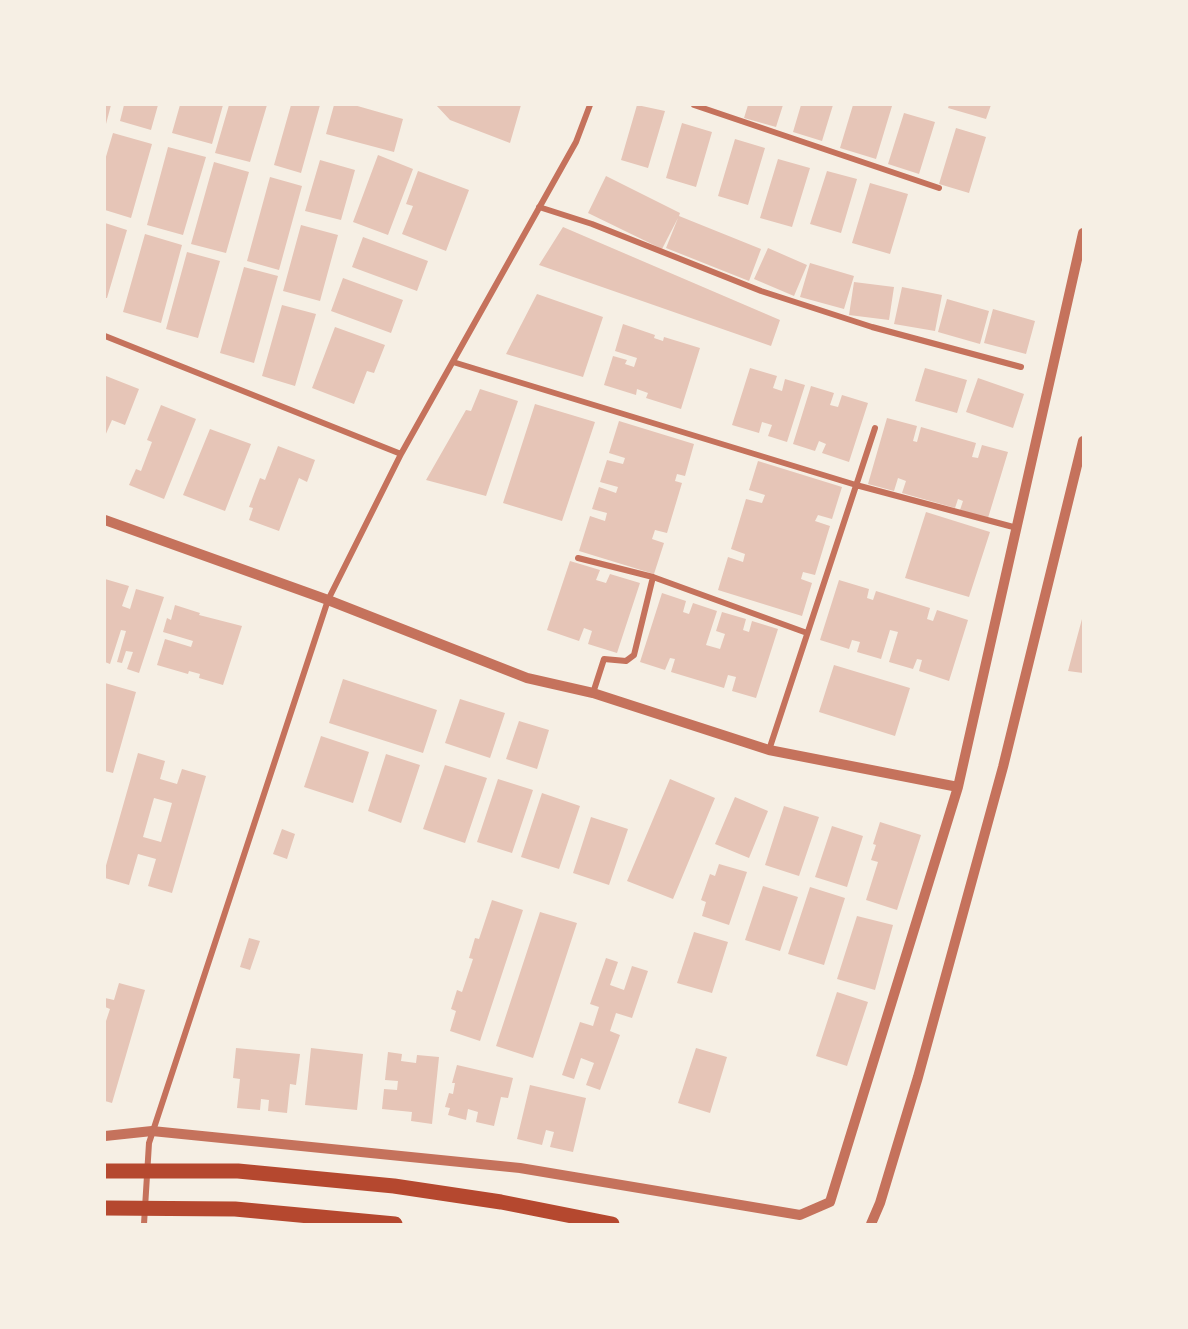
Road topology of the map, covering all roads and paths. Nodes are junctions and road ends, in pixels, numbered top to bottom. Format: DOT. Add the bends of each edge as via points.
graph roads {
  1 [pos="590,105"];
  2 [pos="694,105"];
  3 [pos="939,188"];
  4 [pos="539,207"];
  5 [pos="1083,233"];
  6 [pos="105,336"];
  7 [pos="453,362"];
  8 [pos="1021,367"];
  9 [pos="874,428"];
  10 [pos="1083,441"];
  11 [pos="400,454"];
  12 [pos="856,484"];
  13 [pos="105,520"];
  14 [pos="1017,528"];
  15 [pos="578,558"];
  16 [pos="653,577"];
  17 [pos="328,600"];
  18 [pos="807,633"];
  19 [pos="593,693"];
  20 [pos="769,750"];
  21 [pos="958,788"];
  22 [pos="152,1131"];
  23 [pos="105,1136"];
  24 [pos="105,1170"];
  25 [pos="105,1208"];
  26 [pos="144,1224"];
  27 [pos="395,1224"];
  28 [pos="612,1224"];
  29 [pos="871,1224"];
  1 -- 4 [label="street" via="576,142"];
  2 -- 3 [label="street"];
  4 -- 7 [label="street"];
  4 -- 8 [label="street" via="761,291 872,327"];
  5 -- 14 [label="street"];
  6 -- 11 [label="street"];
  7 -- 11 [label="street"];
  7 -- 12 [label="street"];
  9 -- 12 [label="street"];
  10 -- 29 [label="street" via="1004,767 918,1077"];
  11 -- 17 [label="street"];
  12 -- 14 [label="street"];
  12 -- 18 [label="street"];
  13 -- 17 [label="street"];
  14 -- 21 [label="street"];
  15 -- 16 [label="street"];
  16 -- 18 [label="street"];
  16 -- 19 [label="street" via="634,655 626,660 604,658"];
  17 -- 19 [label="street" via="528,678"];
  17 -- 22 [label="street"];
  18 -- 20 [label="street"];
  19 -- 20 [label="street"];
  20 -- 21 [label="street"];
  21 -- 22 [label="street" via="830,1202 800,1215 520,1168"];
  22 -- 23 [label="street"];
  22 -- 26 [label="street"];
  24 -- 28 [label="main road" via="238,1171 382,1185 501,1202"];
  25 -- 27 [label="main road" via="235,1209"];
}
